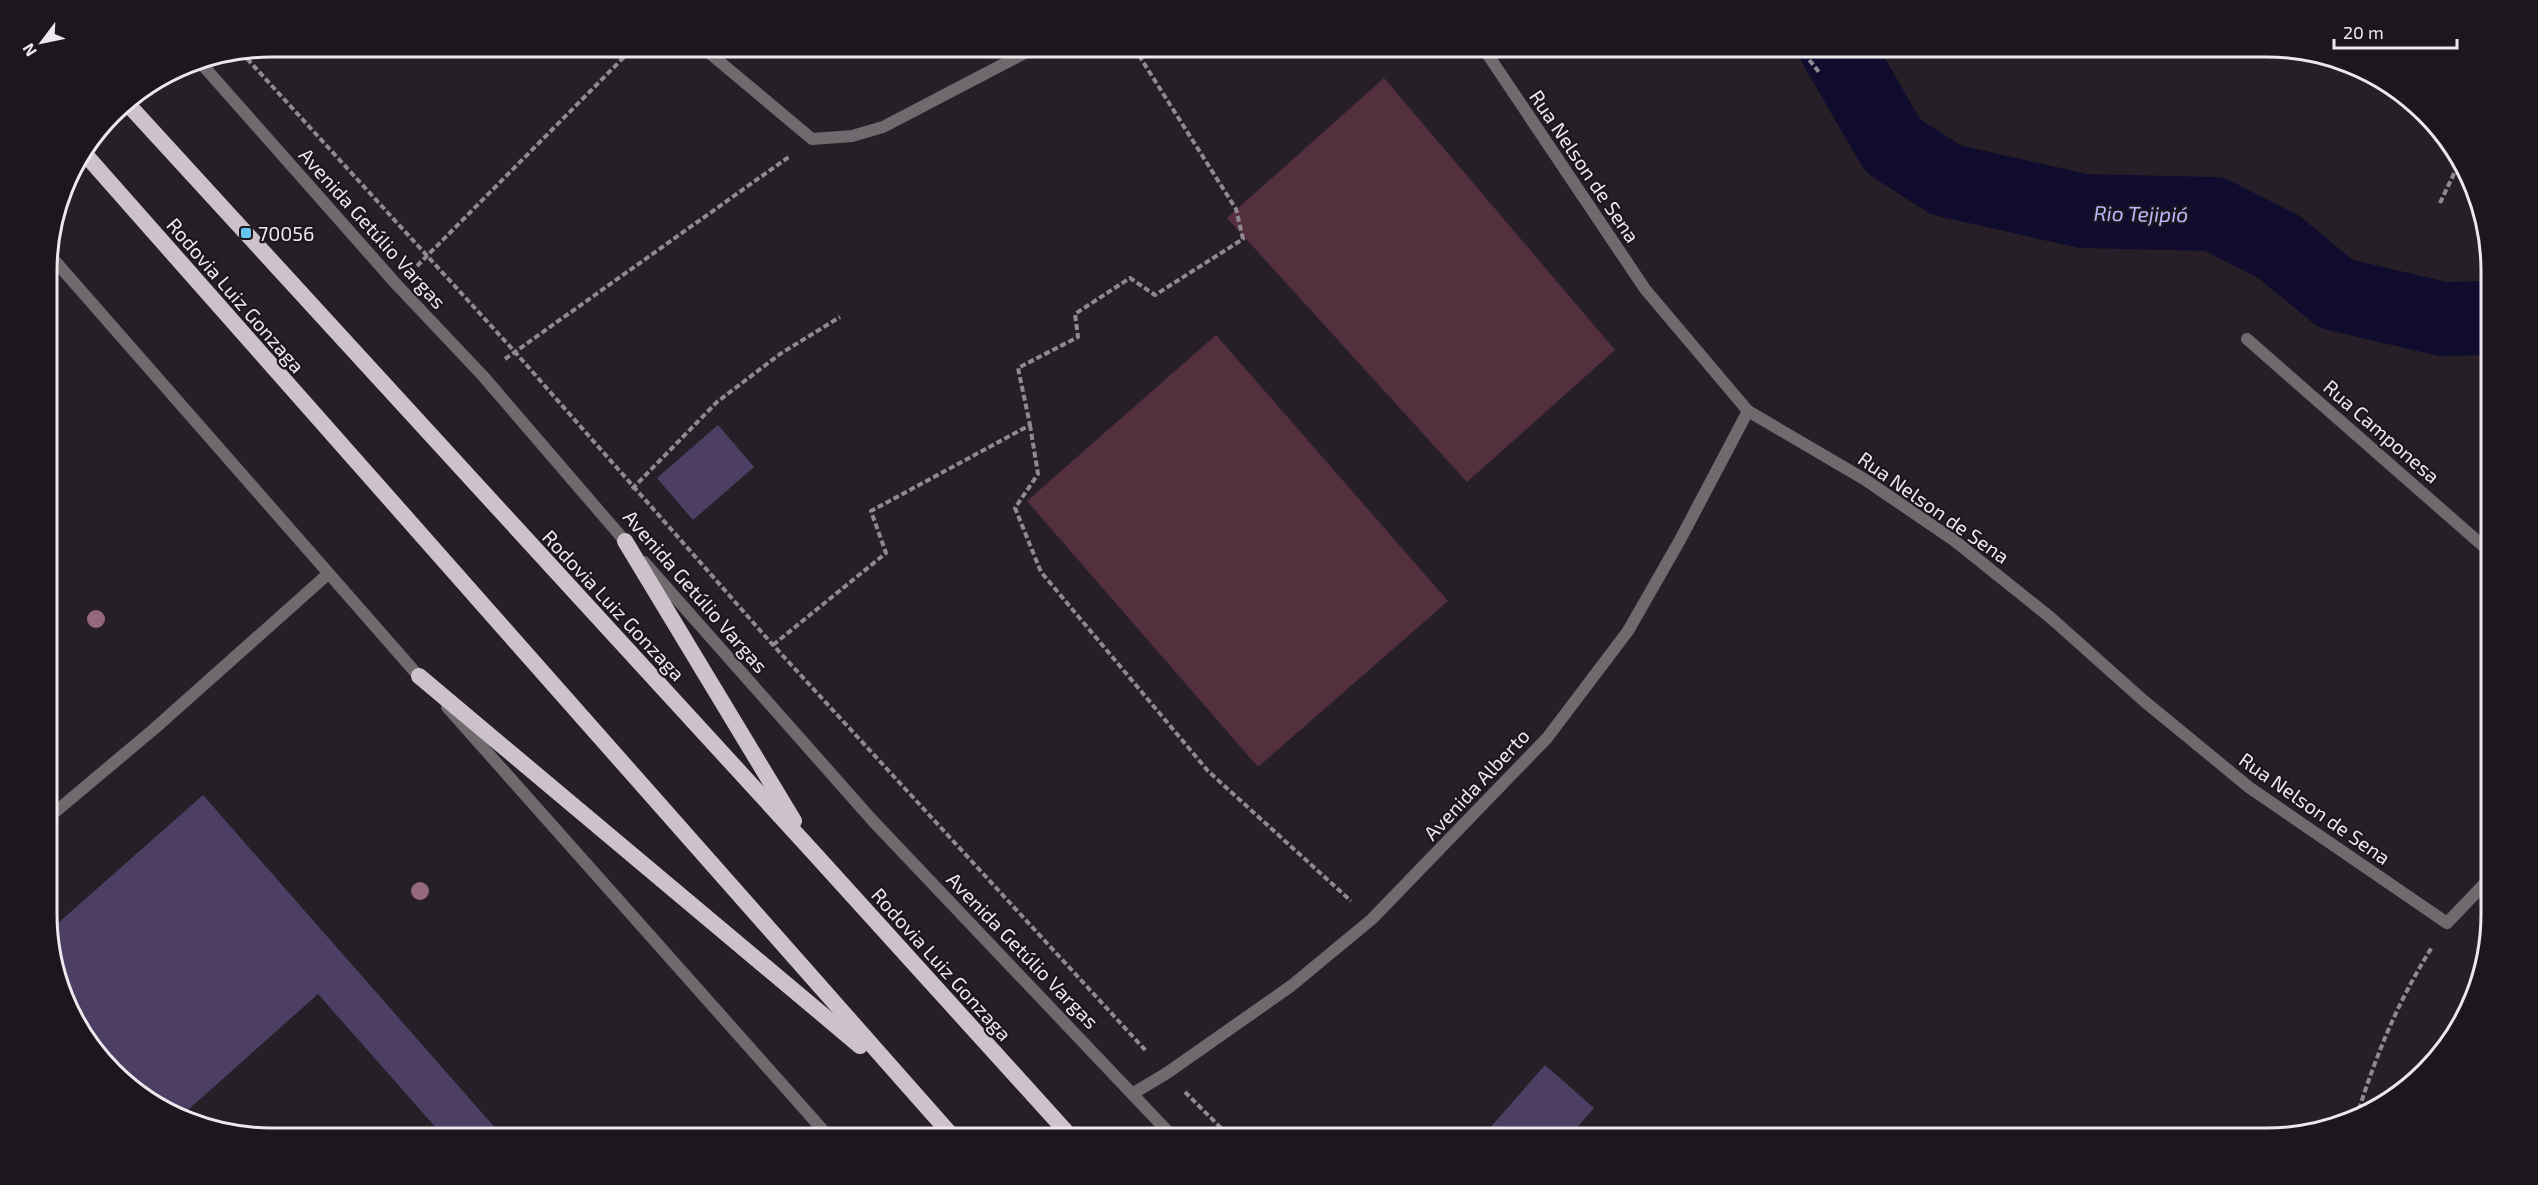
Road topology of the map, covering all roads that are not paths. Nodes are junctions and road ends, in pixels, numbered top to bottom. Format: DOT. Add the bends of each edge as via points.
graph roads {
  1 [pos="714,57"];
  2 [pos="1017,57"];
  3 [pos="1489,57"];
  4 [pos="205,67"];
  5 [pos="132,108"];
  6 [pos="89,159"];
  7 [pos="57,263"];
  8 [pos="2247,339"];
  9 [pos="1748,411"];
  10 [pos="626,541"];
  11 [pos="2481,544"];
  12 [pos="328,574"];
  13 [pos="419,676"];
  14 [pos="57,810"];
  15 [pos="813,852"];
  16 [pos="2481,888"];
  17 [pos="903,1082"];
  18 [pos="1132,1094"];
  19 [pos="821,1128"];
  20 [pos="945,1128"];
  21 [pos="1063,1128"];
  22 [pos="1164,1128"];
  1 -- 2 [label="street" via="812,140 852,136 883,127"];
  3 -- 9 [label="street, Rua Nelson de Sena" via="1645,289"];
  4 -- 10 [label="street, Avenida Getúlio Vargas"];
  5 -- 15 [label="highway, Rodovia Luiz Gonzaga"];
  6 -- 17 [label="highway, Rodovia Luiz Gonzaga"];
  7 -- 12 [label="street"];
  8 -- 11 [label="street, Rua Camponesa"];
  9 -- 16 [label="street, Rua Nelson de Sena" via="1864,479 1955,541 2250,788 2447,923"];
  9 -- 18 [label="street, Avenida Alberto" via="1628,631 1547,738 1372,919 1291,986"];
  10 -- 15 [label="highway"];
  10 -- 18 [label="street, Avenida Getúlio Vargas" via="873,821"];
  12 -- 13 [label="street"];
  12 -- 14 [label="street"];
  13 -- 17 [label="highway"];
  13 -- 19 [label="street"];
  15 -- 21 [label="highway, Rodovia Luiz Gonzaga"];
  17 -- 20 [label="highway, Rodovia Luiz Gonzaga"];
  18 -- 22 [label="street, Avenida Getúlio Vargas"];
}
